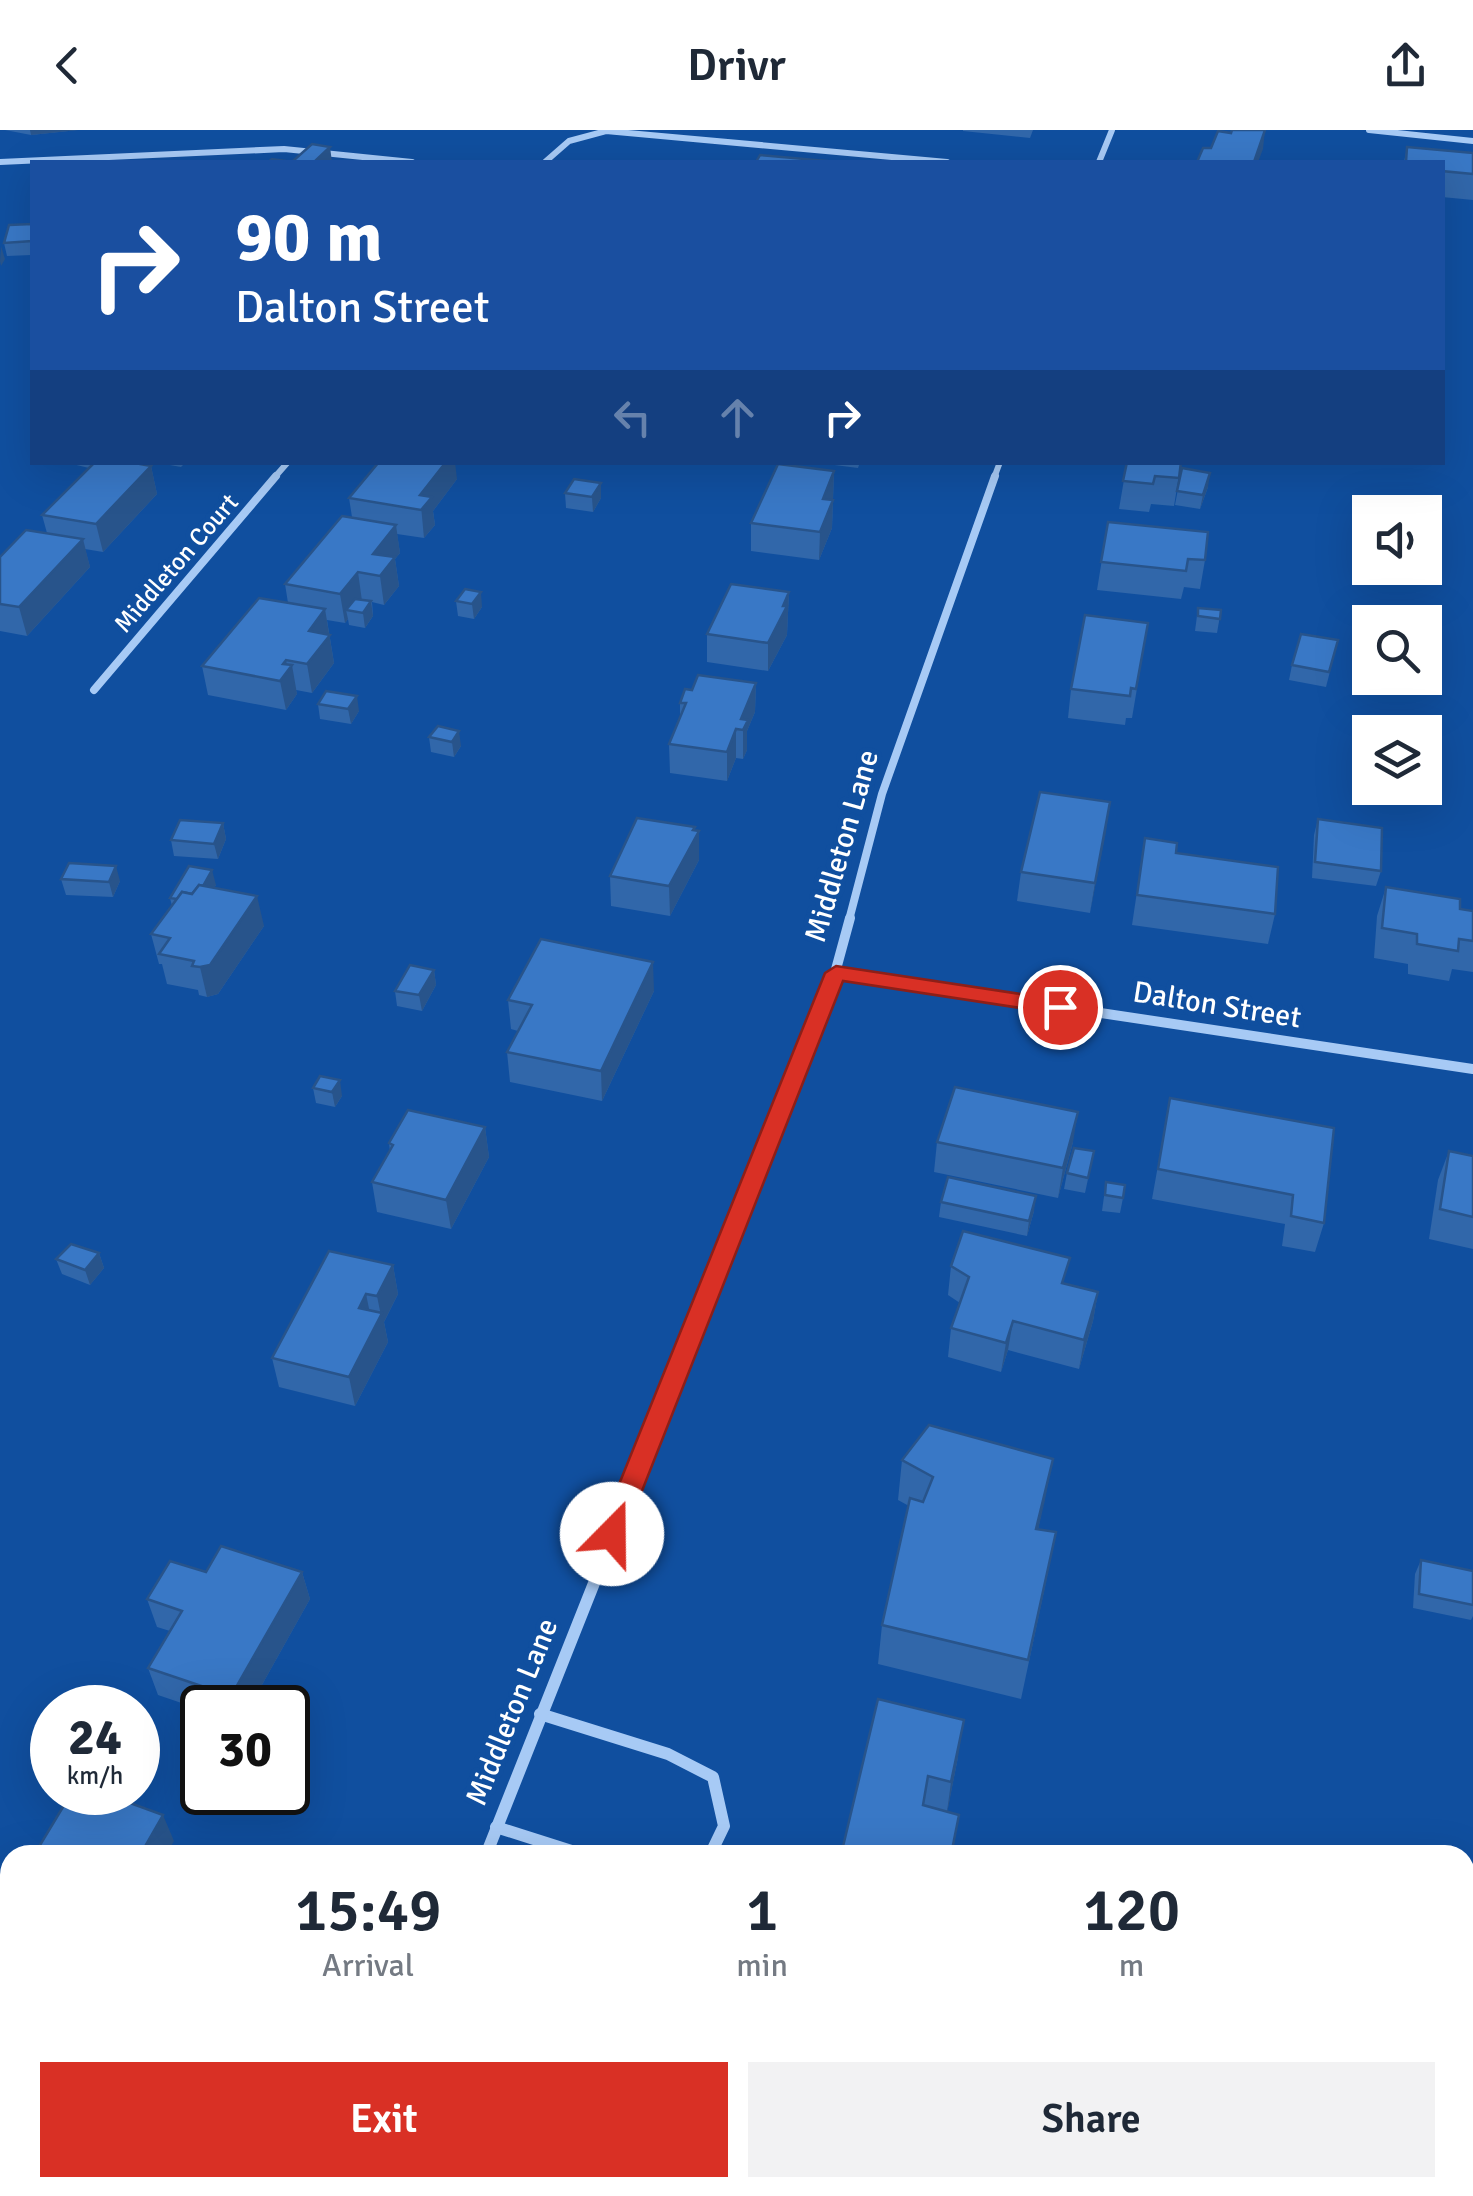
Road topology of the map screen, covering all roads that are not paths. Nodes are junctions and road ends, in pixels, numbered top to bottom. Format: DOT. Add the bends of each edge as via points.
graph roads {
  1 [pos="1112,130"];
  2 [pos="1369,130"];
  3 [pos="1473,141"];
  4 [pos="44,160"];
  5 [pos="392,160"];
  6 [pos="547,160"];
  7 [pos="926,160"];
  8 [pos="1100,160"];
  9 [pos="30,161"];
  10 [pos="0,162"];
  11 [pos="285,465"];
  12 [pos="999,465"];
  13 [pos="94,690"];
  14 [pos="836,973"];
  15 [pos="1473,1069"];
  16 [pos="540,1714"];
  17 [pos="496,1827"];
  18 [pos="490,1845"];
  19 [pos="553,1845"];
  20 [pos="715,1845"];
  1 -- 8 [label="street"];
  2 -- 3 [label="street"];
  4 -- 5 [label="street" via="284,149"];
  6 -- 7 [label="street" via="569,142 606,131"];
  9 -- 10 [label="street"];
  11 -- 13 [label="street, Middleton Court"];
  12 -- 14 [label="street, Middleton Lane" via="882,794"];
  14 -- 15 [label="street, Dalton Street"];
  14 -- 16 [label="street, Middleton Lane"];
  16 -- 17 [label="street, Middleton Lane"];
  16 -- 20 [label="street" via="668,1754 714,1777 724,1826"];
  17 -- 18 [label="street, Middleton Lane"];
  17 -- 19 [label="street"];
}
